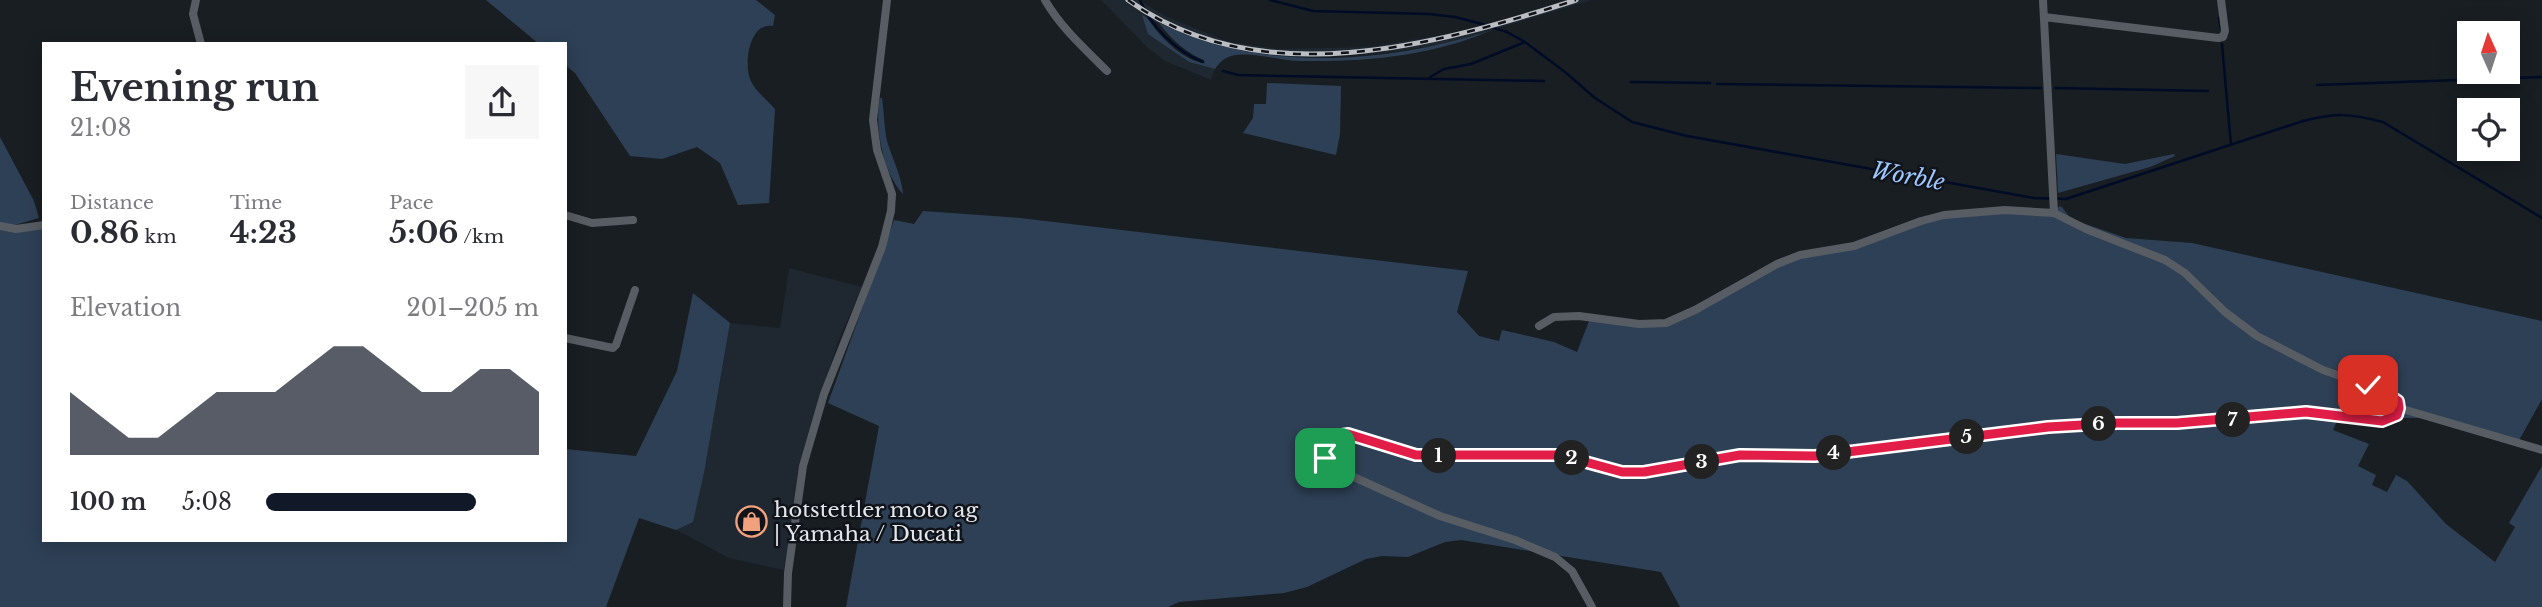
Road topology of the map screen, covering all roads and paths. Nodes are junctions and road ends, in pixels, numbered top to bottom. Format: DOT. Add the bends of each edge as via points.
graph roads {
  1 [pos="196,0"];
  2 [pos="887,0"];
  3 [pos="1045,0"];
  4 [pos="2043,0"];
  5 [pos="2221,0"];
  6 [pos="2044,17"];
  7 [pos="200,42"];
  8 [pos="1107,71"];
  9 [pos="2054,210"];
  10 [pos="567,216"];
  11 [pos="633,220"];
  12 [pos="42,225"];
  13 [pos="0,226"];
  14 [pos="635,290"];
  15 [pos="1539,326"];
  16 [pos="567,338"];
  17 [pos="2399,408"];
  18 [pos="2542,450"];
  19 [pos="787,607"];
  20 [pos="1592,607"];
  1 -- 7 [label="street" via="193,14"];
  2 -- 19 [label="street" via="873,120 877,150 892,194 891,211 882,247 824,394 803,466"];
  3 -- 8 [label="street" via="1070,34"];
  4 -- 6 [label="street"];
  5 -- 6 [label="street" via="2225,31 2218,38"];
  6 -- 9 [label="street"];
  9 -- 15 [label="street" via="1944,215 1854,246 1800,255 1666,323 1579,316 1554,317"];
  9 -- 17 [label="street" via="2086,229 2165,260 2258,336 2323,370 2383,391 2398,401"];
  10 -- 11 [label="street" via="593,223"];
  12 -- 13 [label="street"];
  14 -- 16 [label="street" via="613,348"];
  17 -- 18 [label="street"];
  17 -- 20 [label="street" via="2397,415 2382,421 2306,412 2048,427 1815,456 1740,455 1644,472 1605,469 1560,455 1416,455 1348,434 1328,442 1325,458 1347,474 1440,516 1516,540 1561,561"];
}
